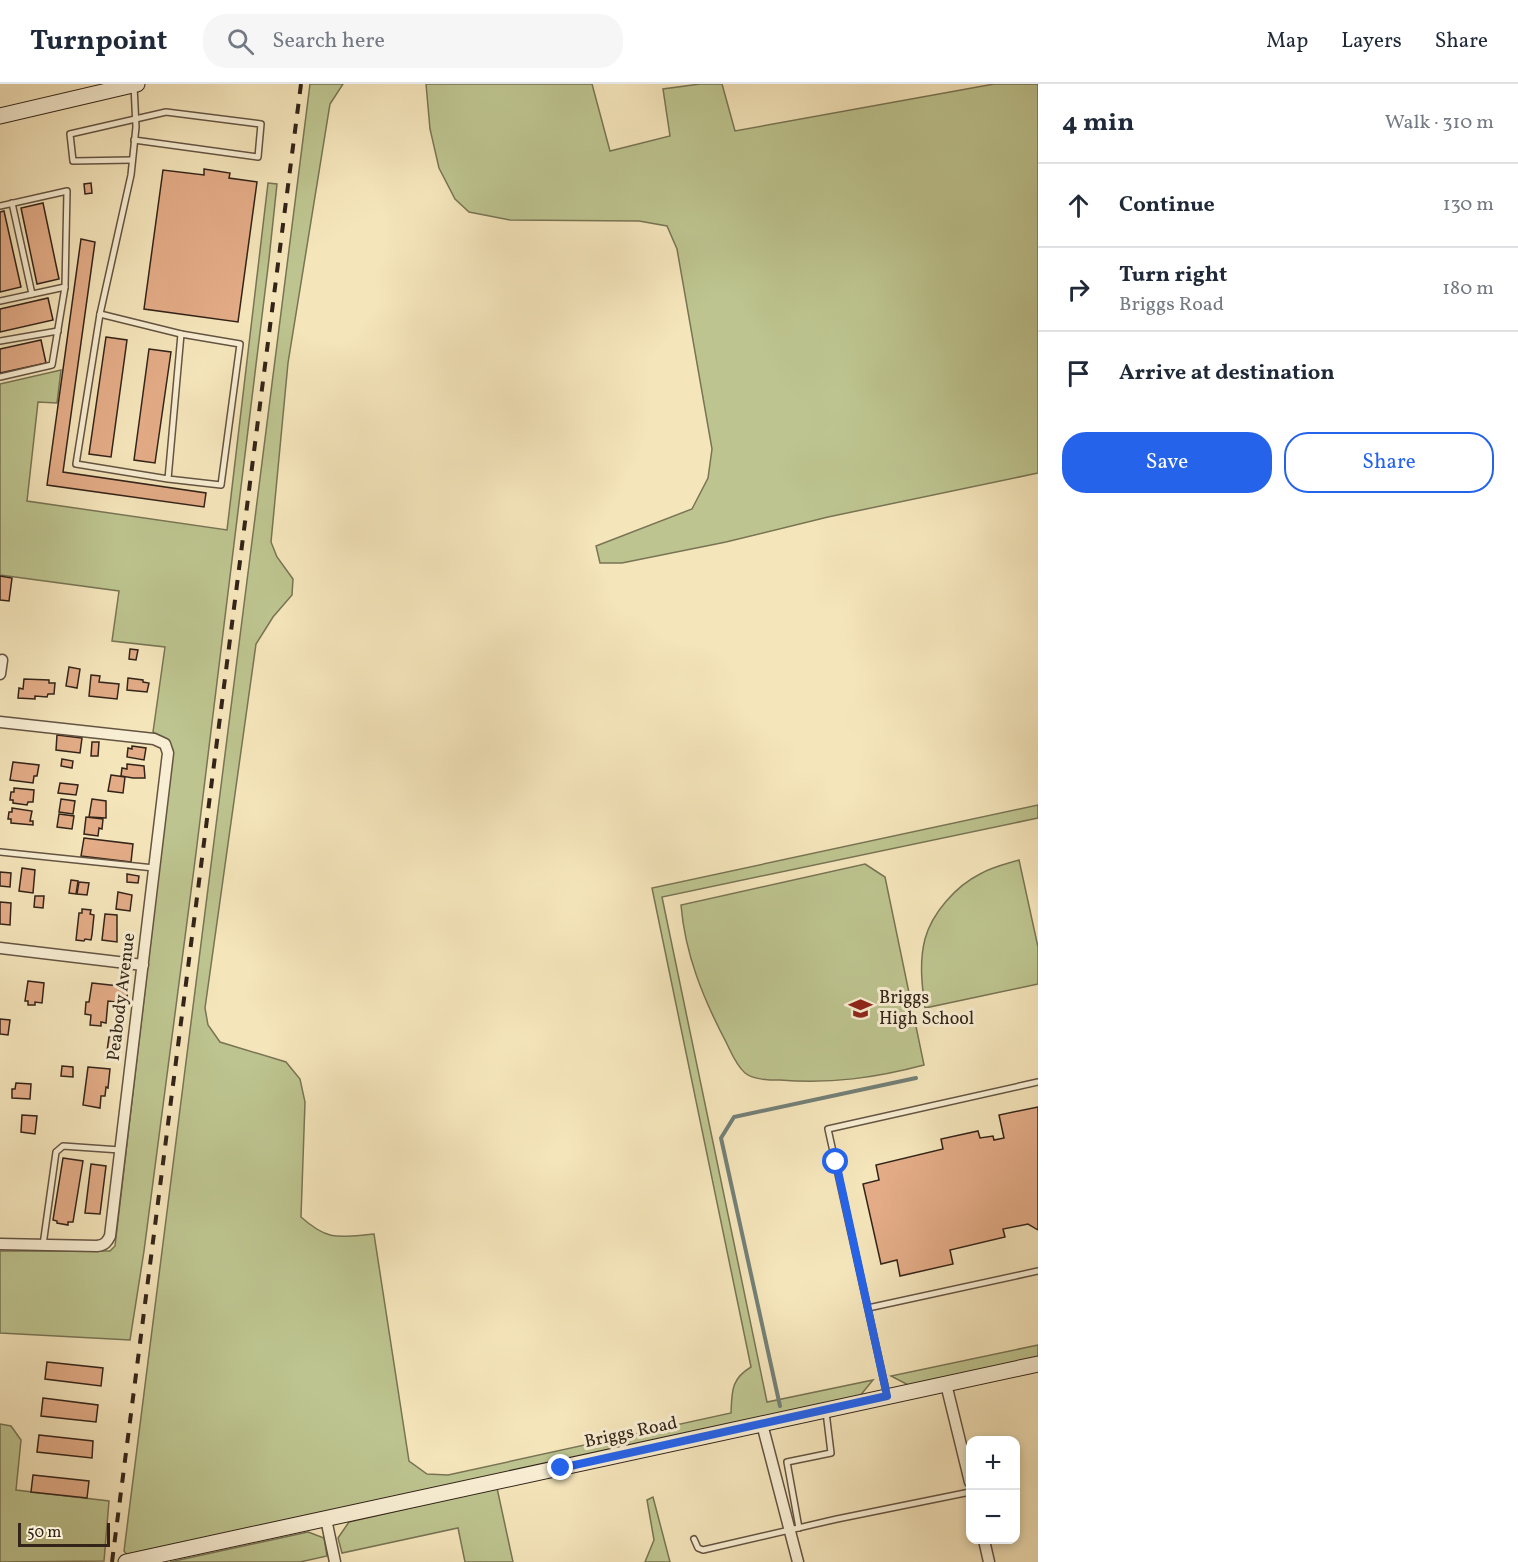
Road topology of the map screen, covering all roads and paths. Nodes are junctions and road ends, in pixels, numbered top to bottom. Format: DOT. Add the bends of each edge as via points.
graph roads {
  1 [pos="135,84"];
  2 [pos="0,116"];
  3 [pos="135,119"];
  4 [pos="134,140"];
  5 [pos="132,160"];
  6 [pos="12,203"];
  7 [pos="0,206"];
  8 [pos="65,287"];
  9 [pos="32,294"];
  10 [pos="0,301"];
  11 [pos="100,314"];
  12 [pos="58,331"];
  13 [pos="181,334"];
  14 [pos="0,340"];
  15 [pos="0,377"];
  16 [pos="168,479"];
  17 [pos="2,660"];
  18 [pos="0,674"];
  19 [pos="0,722"];
  20 [pos="0,852"];
  21 [pos="154,868"];
  22 [pos="0,948"];
  23 [pos="143,965"];
  24 [pos="1038,1082"];
  25 [pos="121,1150"];
  26 [pos="0,1244"];
  27 [pos="43,1245"];
  28 [pos="1038,1271"];
  29 [pos="868,1308"];
  30 [pos="1038,1364"];
  31 [pos="946,1384"];
  32 [pos="887,1396"];
  33 [pos="826,1410"];
  34 [pos="762,1424"];
  35 [pos="966,1466"];
  36 [pos="966,1493"];
  37 [pos="326,1519"];
  38 [pos="794,1529"];
  39 [pos="694,1539"];
  40 [pos="985,1544"];
  41 [pos="126,1562"];
  42 [pos="335,1562"];
  43 [pos="798,1562"];
  44 [pos="989,1562"];
  1 -- 2 [label="street"];
  1 -- 3 [label="lane"];
  3 -- 4 [label="lane"];
  3 -- 4 [label="lane" via="166,112 261,124 258,157"];
  3 -- 5 [label="lane" via="70,134 73,161"];
  4 -- 5 [label="lane"];
  5 -- 11 [label="lane"];
  6 -- 7 [label="lane"];
  6 -- 8 [label="lane" via="67,191"];
  6 -- 9 [label="lane"];
  8 -- 9 [label="lane"];
  8 -- 12 [label="lane"];
  9 -- 10 [label="lane"];
  11 -- 13 [label="lane"];
  11 -- 16 [label="lane" via="76,464"];
  12 -- 14 [label="lane"];
  12 -- 15 [label="lane" via="52,365"];
  13 -- 16 [label="lane"];
  13 -- 16 [label="lane" via="240,344 221,485"];
  17 -- 18 [label="street"];
  19 -- 21 [label="street, Peabody Avenue" via="154,738 165,744 168,753"];
  20 -- 21 [label="lane"];
  21 -- 23 [label="street, Peabody Avenue"];
  22 -- 23 [label="street"];
  23 -- 25 [label="street, Peabody Avenue"];
  24 -- 29 [label="lane" via="828,1129"];
  25 -- 27 [label="street, Peabody Avenue" via="108,1241 98,1246"];
  25 -- 27 [label="lane" via="63,1146 56,1152"];
  26 -- 27 [label="street"];
  28 -- 29 [label="lane"];
  29 -- 32 [label="lane"];
  30 -- 31 [label="street, Briggs Road"];
  31 -- 32 [label="street, Briggs Road"];
  31 -- 35 [label="street"];
  32 -- 33 [label="street, Briggs Road"];
  33 -- 34 [label="street, Briggs Road"];
  33 -- 38 [label="lane" via="831,1453 787,1462"];
  34 -- 37 [label="street, Briggs Road"];
  34 -- 38 [label="street"];
  36 -- 38 [label="lane"];
  37 -- 41 [label="street, Briggs Road"];
  37 -- 42 [label="street"];
  38 -- 39 [label="lane" via="703,1550"];
  38 -- 43 [label="street"];
  40 -- 44 [label="street"];
}
